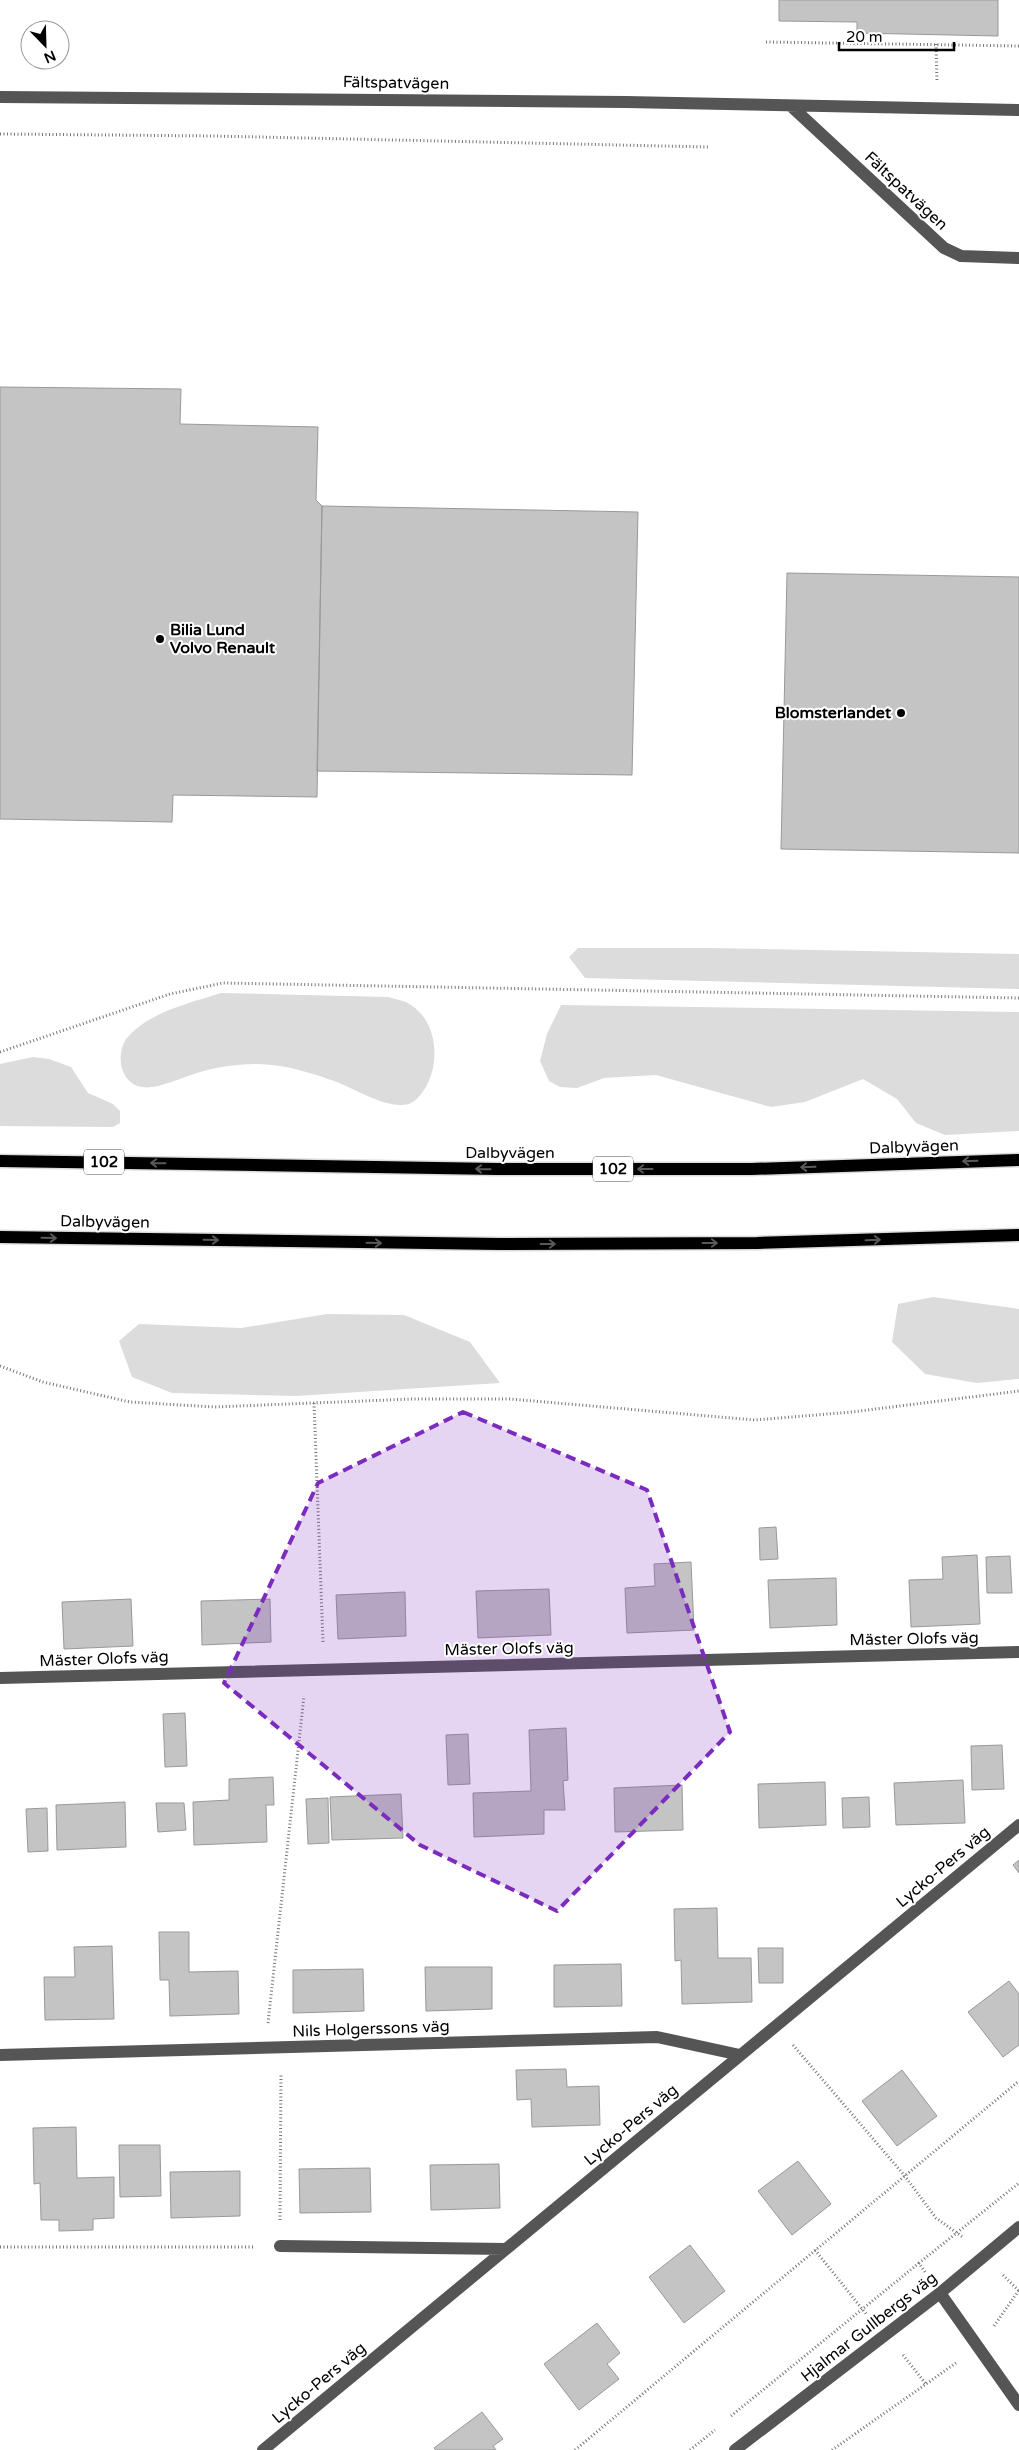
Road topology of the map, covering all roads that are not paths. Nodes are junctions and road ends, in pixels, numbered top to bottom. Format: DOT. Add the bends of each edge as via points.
graph roads {
  1 [pos="0,97"];
  2 [pos="791,106"];
  3 [pos="1019,110"];
  4 [pos="1019,258"];
  5 [pos="1019,1160"];
  6 [pos="0,1161"];
  7 [pos="1019,1235"];
  8 [pos="0,1237"];
  9 [pos="1019,1652"];
  10 [pos="0,1678"];
  11 [pos="1019,1825"];
  12 [pos="0,2055"];
  13 [pos="740,2055"];
  14 [pos="1019,2227"];
  15 [pos="280,2246"];
  16 [pos="506,2249"];
  17 [pos="940,2293"];
  18 [pos="1019,2405"];
  19 [pos="263,2450"];
  20 [pos="735,2450"];
  1 -- 2 [label="street, Fältspatvägen"];
  2 -- 3 [label="street, Fältspatvägen"];
  2 -- 4 [label="street, Fältspatvägen" via="944,248 961,256"];
  5 -- 6 [label="main road, Dalbyvägen / 102, one-way" via="752,1169"];
  8 -- 7 [label="main road, Dalbyvägen, one-way" via="509,1244 756,1243"];
  9 -- 10 [label="street, Mäster Olofs väg"];
  11 -- 13 [label="street, Lycko-Pers väg"];
  12 -- 13 [label="street, Nils Holgerssons väg" via="657,2037"];
  13 -- 16 [label="street, Lycko-Pers väg"];
  14 -- 17 [label="street, Hjalmar Gullbergs väg"];
  15 -- 16 [label="street"];
  16 -- 19 [label="street, Lycko-Pers väg"];
  17 -- 18 [label="street"];
  17 -- 20 [label="street, Hjalmar Gullbergs väg"];
}
